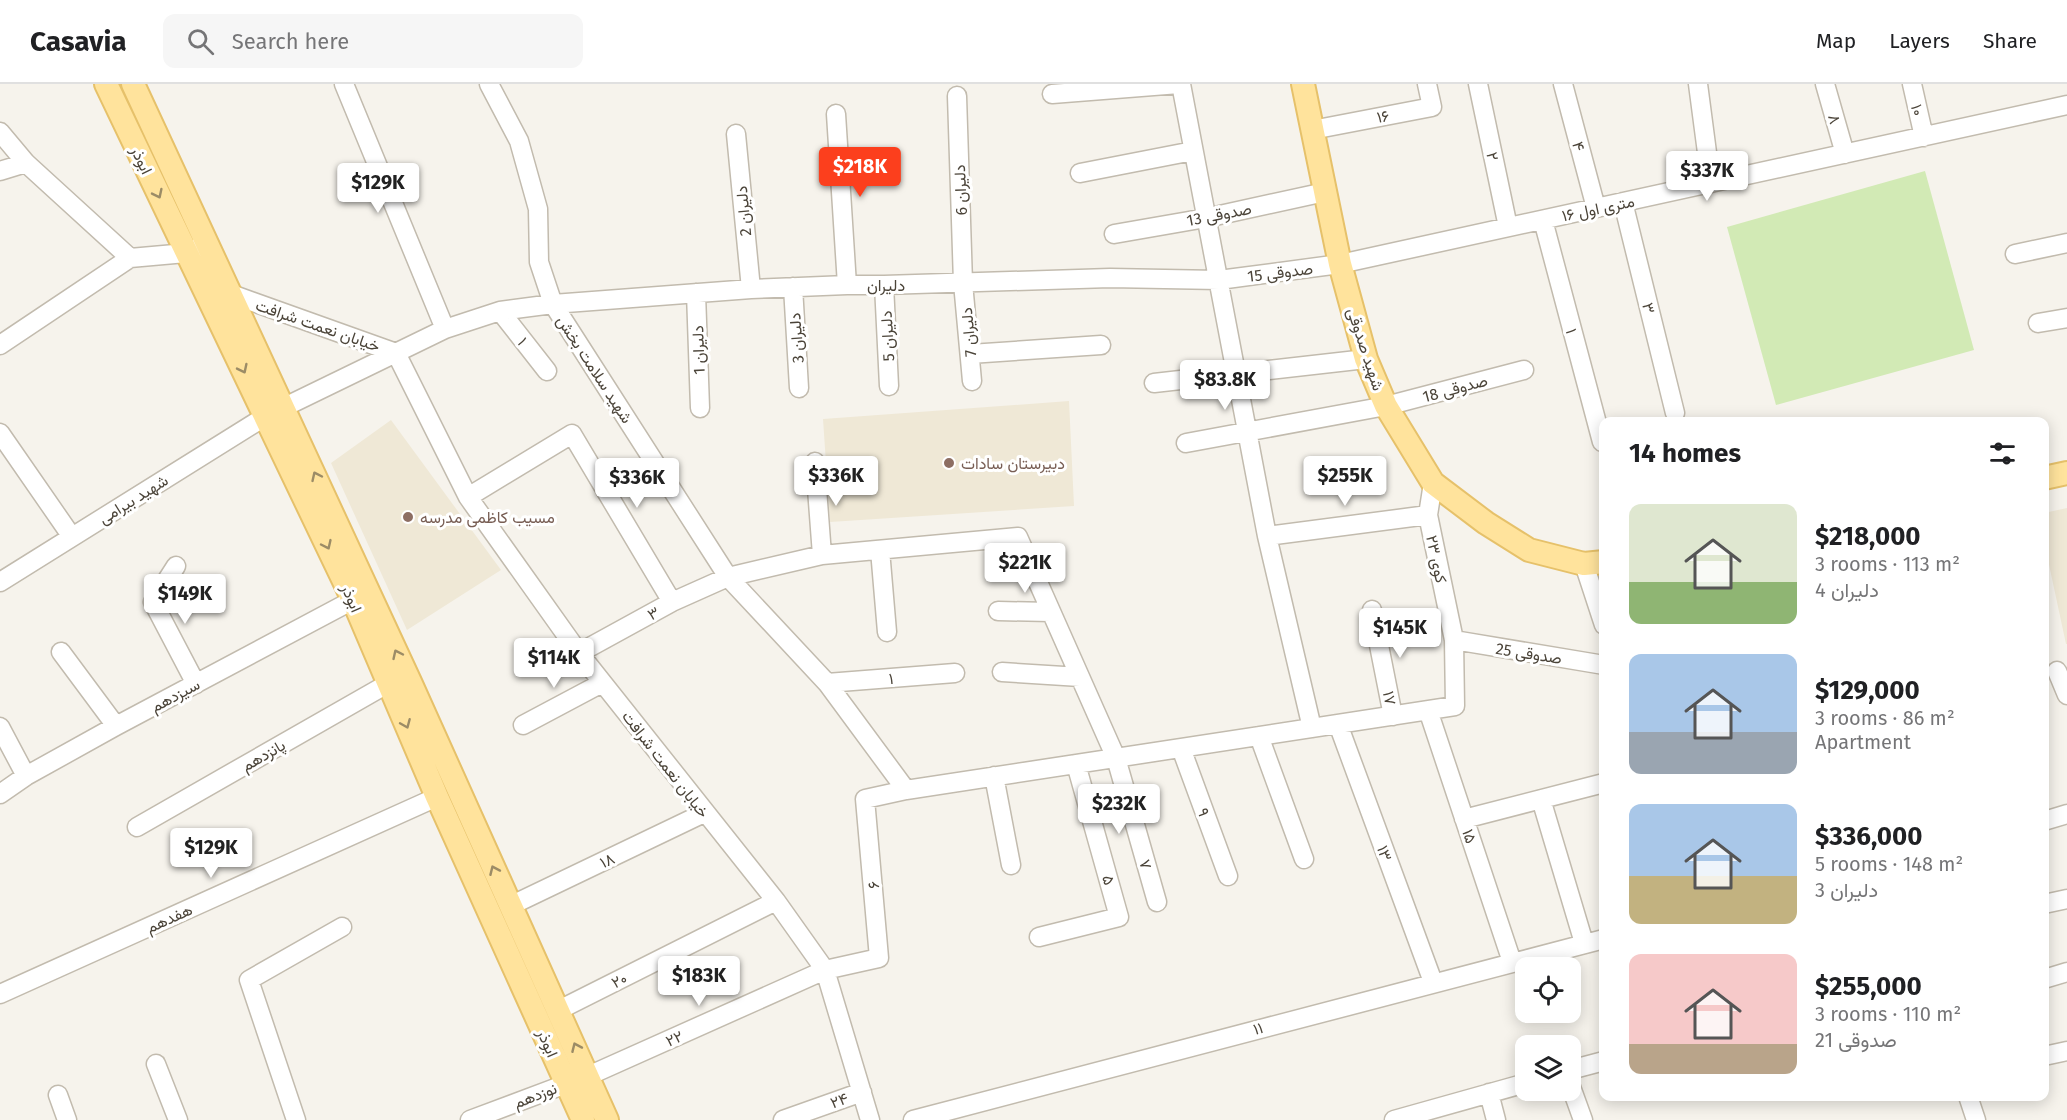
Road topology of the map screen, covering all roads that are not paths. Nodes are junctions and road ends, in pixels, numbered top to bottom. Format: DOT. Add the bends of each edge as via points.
graph roads {
  1 [pos="106,84"];
  2 [pos="133,84"];
  3 [pos="344,84"];
  4 [pos="489,84"];
  5 [pos="1180,84"];
  6 [pos="1303,84"];
  7 [pos="1427,84"];
  8 [pos="1478,84"];
  9 [pos="1563,84"];
  10 [pos="1698,84"];
  11 [pos="1825,84"];
  12 [pos="1912,84"];
  13 [pos="1052,94"];
  14 [pos="957,96"];
  15 [pos="2067,105"];
  16 [pos="836,114"];
  17 [pos="1312,130"];
  18 [pos="0,132"];
  19 [pos="736,134"];
  20 [pos="1924,137"];
  21 [pos="1193,151"];
  22 [pos="1845,154"];
  23 [pos="26,162"];
  24 [pos="0,171"];
  25 [pos="1080,173"];
  26 [pos="1711,183"];
  27 [pos="1324,192"];
  28 [pos="1623,202"];
  29 [pos="1596,208"];
  30 [pos="1206,218"];
  31 [pos="1543,220"];
  32 [pos="1508,227"];
  33 [pos="1114,234"];
  34 [pos="2067,243"];
  35 [pos="196,248"];
  36 [pos="2015,254"];
  37 [pos="130,258"];
  38 [pos="1340,264"];
  39 [pos="1219,280"];
  40 [pos="963,283"];
  41 [pos="847,285"];
  42 [pos="884,285"];
  43 [pos="793,287"];
  44 [pos="751,289"];
  45 [pos="696,293"];
  46 [pos="231,294"];
  47 [pos="554,304"];
  48 [pos="500,311"];
  49 [pos="2067,318"];
  50 [pos="2038,323"];
  51 [pos="445,329"];
  52 [pos="0,345"];
  53 [pos="1101,345"];
  54 [pos="396,353"];
  55 [pos="970,354"];
  56 [pos="1366,358"];
  57 [pos="1524,370"];
  58 [pos="547,371"];
  59 [pos="1236,372"];
  60 [pos="972,381"];
  61 [pos="1154,383"];
  62 [pos="889,386"];
  63 [pos="800,388"];
  64 [pos="1386,406"];
  65 [pos="700,408"];
  66 [pos="275,412"];
  67 [pos="1675,413"];
  68 [pos="1599,431"];
  69 [pos="1247,432"];
  70 [pos="0,433"];
  71 [pos="1186,443"];
  72 [pos="815,462"];
  73 [pos="2067,473"];
  74 [pos="2049,477"];
  75 [pos="1433,483"];
  76 [pos="468,496"];
  77 [pos="1428,515"];
  78 [pos="1267,536"];
  79 [pos="72,537"];
  80 [pos="880,550"];
  81 [pos="822,555"];
  82 [pos="1594,563"];
  83 [pos="176,566"];
  84 [pos="728,577"];
  85 [pos="0,582"];
  86 [pos="1599,594"];
  87 [pos="353,600"];
  88 [pos="672,603"];
  89 [pos="1372,610"];
  90 [pos="998,611"];
  91 [pos="1051,612"];
  92 [pos="887,632"];
  93 [pos="1454,640"];
  94 [pos="61,652"];
  95 [pos="579,653"];
  96 [pos="1599,664"];
  97 [pos="2057,671"];
  98 [pos="1002,672"];
  99 [pos="955,673"];
  100 [pos="1080,677"];
  101 [pos="389,683"];
  102 [pos="602,683"];
  103 [pos="827,683"];
  104 [pos="196,684"];
  105 [pos="2067,695"];
  106 [pos="1428,710"];
  107 [pos="1393,716"];
  108 [pos="1338,724"];
  109 [pos="523,725"];
  110 [pos="116,726"];
  111 [pos="0,727"];
  112 [pos="1312,728"];
  113 [pos="1259,736"];
  114 [pos="1181,748"];
  115 [pos="1116,758"];
  116 [pos="1076,764"];
  117 [pos="26,776"];
  118 [pos="994,776"];
  119 [pos="1599,784"];
  120 [pos="906,790"];
  121 [pos="0,794"];
  122 [pos="437,797"];
  123 [pos="1541,799"];
  124 [pos="704,813"];
  125 [pos="2067,814"];
  126 [pos="1464,819"];
  127 [pos="2049,819"];
  128 [pos="137,827"];
  129 [pos="1304,859"];
  130 [pos="1011,865"];
  131 [pos="1228,876"];
  132 [pos="2067,899"];
  133 [pos="776,901"];
  134 [pos="1157,902"];
  135 [pos="2049,903"];
  136 [pos="510,906"];
  137 [pos="342,927"];
  138 [pos="1039,937"];
  139 [pos="1599,940"];
  140 [pos="1584,943"];
  141 [pos="1512,962"];
  142 [pos="825,970"];
  143 [pos="2067,972"];
  144 [pos="2049,977"];
  145 [pos="1433,982"];
  146 [pos="0,994"];
  147 [pos="559,1010"];
  148 [pos="2067,1051"];
  149 [pos="2049,1055"];
  150 [pos="1599,1062"];
  151 [pos="156,1064"];
  152 [pos="1581,1067"];
  153 [pos="588,1076"];
  154 [pos="567,1084"];
  155 [pos="1515,1086"];
  156 [pos="862,1092"];
  157 [pos="1489,1093"];
  158 [pos="58,1095"];
  159 [pos="1576,1101"];
  160 [pos="1970,1101"];
  161 [pos="1398,1119"];
  162 [pos="67,1120"];
  163 [pos="178,1120"];
  164 [pos="296,1120"];
  165 [pos="470,1120"];
  166 [pos="583,1120"];
  167 [pos="608,1120"];
  168 [pos="783,1120"];
  169 [pos="870,1120"];
  170 [pos="913,1120"];
  171 [pos="1497,1120"];
  172 [pos="1583,1120"];
  173 [pos="1976,1120"];
  1 -- 35 [label="main road, ابوذر, one-way"];
  2 -- 35 [label="main road, ابوذر"];
  3 -- 51 [label="street"];
  4 -- 47 [label="street, شهید سلامت بخش" via="519,141 538,209 539,262"];
  5 -- 13 [label="street"];
  5 -- 21 [label="street"];
  6 -- 17 [label="main road, شهید صدوقی"];
  7 -- 17 [label="street, ۱۶" via="1432,107"];
  8 -- 32 [label="street, ۲"];
  9 -- 29 [label="street, ۴"];
  10 -- 26 [label="street"];
  11 -- 22 [label="street, ۸"];
  12 -- 20 [label="street, ۱۰"];
  14 -- 40 [label="street, دلیران 6"];
  15 -- 20 [label="street, ۱۶ متری اول"];
  16 -- 41 [label="street"];
  17 -- 27 [label="main road, شهید صدوقی"];
  18 -- 23 [label="street"];
  19 -- 44 [label="street, دلیران 2"];
  20 -- 22 [label="street, ۱۶ متری اول"];
  21 -- 25 [label="street"];
  21 -- 30 [label="street"];
  22 -- 26 [label="street, ۱۶ متری اول"];
  23 -- 24 [label="street"];
  23 -- 37 [label="street"];
  26 -- 28 [label="street, ۱۶ متری اول"];
  27 -- 30 [label="street, صدوقی 13"];
  27 -- 38 [label="main road, شهید صدوقی"];
  28 -- 29 [label="street, ۱۶ متری اول"];
  28 -- 67 [label="street, ۳"];
  29 -- 31 [label="street, ۱۶ متری اول"];
  30 -- 33 [label="street, صدوقی 13"];
  30 -- 39 [label="street"];
  31 -- 32 [label="street, ۱۶ متری اول"];
  31 -- 68 [label="street, ۱"];
  32 -- 38 [label="street, ۱۶ متری اول"];
  34 -- 36 [label="street"];
  35 -- 37 [label="street"];
  35 -- 46 [label="main road, ابوذر"];
  35 -- 66 [label="main road, ابوذر, one-way"];
  37 -- 52 [label="street"];
  38 -- 39 [label="street, صدوقی 15"];
  38 -- 56 [label="main road, شهید صدوقی"];
  39 -- 40 [label="street, دلیران" via="1110,278"];
  39 -- 59 [label="street"];
  40 -- 42 [label="street, دلیران"];
  40 -- 55 [label="street, دلیران 7"];
  41 -- 42 [label="street, دلیران"];
  41 -- 43 [label="street, دلیران"];
  42 -- 62 [label="street, دلیران 5"];
  43 -- 44 [label="street, دلیران"];
  43 -- 63 [label="street, دلیران 3"];
  44 -- 45 [label="street, دلیران"];
  45 -- 47 [label="street, دلیران"];
  45 -- 65 [label="street, دلیران 1"];
  46 -- 54 [label="street, خیابان نعمت شرافت"];
  46 -- 66 [label="main road, ابوذر"];
  47 -- 48 [label="street, دلیران"];
  47 -- 84 [label="street, شهید سلامت بخش"];
  48 -- 51 [label="street, دلیران"];
  48 -- 58 [label="street, ۱"];
  49 -- 50 [label="street"];
  51 -- 54 [label="street, دلیران"];
  53 -- 55 [label="street"];
  54 -- 66 [label="street, شهید بیرامی"];
  54 -- 76 [label="street, خیابان نعمت شرافت"];
  55 -- 60 [label="street, دلیران 7"];
  56 -- 59 [label="street"];
  56 -- 64 [label="main road, شهید صدوقی"];
  57 -- 64 [label="street, صدوقی 18"];
  59 -- 61 [label="street"];
  59 -- 69 [label="street"];
  64 -- 69 [label="street, صدوقی 18"];
  64 -- 75 [label="main road, شهید صدوقی"];
  66 -- 79 [label="street, شهید بیرامی"];
  66 -- 87 [label="main road, ابوذر, one-way"];
  136 -- 66 [label="main road, ابوذر, one-way" via="411,684"];
  69 -- 71 [label="street, صدوقی 18"];
  69 -- 78 [label="street"];
  70 -- 79 [label="street"];
  72 -- 81 [label="street"];
  73 -- 74 [label="main road"];
  75 -- 77 [label="street, کوی ۲۳"];
  75 -- 82 [label="main road, شهید صدوقی" via="1529,550"];
  76 -- 88 [label="street" via="572,434"];
  76 -- 95 [label="street, خیابان نعمت شرافت"];
  77 -- 78 [label="street"];
  77 -- 93 [label="street, کوی ۲۳"];
  78 -- 112 [label="street"];
  79 -- 85 [label="street, شهید بیرامی"];
  80 -- 81 [label="street, ۳"];
  80 -- 91 [label="street, ۳" via="1018,537"];
  80 -- 92 [label="street"];
  81 -- 84 [label="street, ۳"];
  82 -- 86 [label="street"];
  83 -- 104 [label="street" via="153,602"];
  84 -- 88 [label="street, ۳"];
  84 -- 103 [label="street, شهید سلامت بخش"];
  87 -- 101 [label="main road, ابوذر"];
  87 -- 104 [label="street, سیزدهم"];
  88 -- 95 [label="street, ۳"];
  89 -- 107 [label="street, ۱۷"];
  90 -- 91 [label="street"];
  91 -- 100 [label="street, ۷"];
  93 -- 96 [label="street, صدوقی 25"];
  93 -- 106 [label="street, کوی ۲۳" via="1455,706"];
  94 -- 110 [label="street"];
  95 -- 102 [label="street, خیابان نعمت شرافت"];
  97 -- 105 [label="street"];
  98 -- 100 [label="street"];
  99 -- 103 [label="street, ۱"];
  100 -- 115 [label="street, ۷"];
  101 -- 122 [label="main road, ابوذر, one-way"];
  101 -- 128 [label="street, پانزدهم"];
  102 -- 109 [label="street"];
  102 -- 124 [label="street, خیابان نعمت شرافت"];
  103 -- 120 [label="street, شهید سلامت بخش"];
  104 -- 110 [label="street, سیزدهم"];
  106 -- 107 [label="street"];
  106 -- 126 [label="street, ۱۵"];
  107 -- 108 [label="street"];
  108 -- 112 [label="street"];
  108 -- 145 [label="street, ۱۳"];
  110 -- 117 [label="street, سیزدهم"];
  111 -- 117 [label="street"];
  112 -- 113 [label="street"];
  113 -- 114 [label="street"];
  113 -- 129 [label="street"];
  114 -- 115 [label="street"];
  114 -- 131 [label="street, ۹"];
  115 -- 116 [label="street"];
  115 -- 134 [label="street, ۷"];
  116 -- 118 [label="street"];
  116 -- 138 [label="street, ۵" via="1119,917"];
  117 -- 121 [label="street, سیزدهم"];
  118 -- 120 [label="street"];
  118 -- 130 [label="street"];
  119 -- 123 [label="street"];
  120 -- 142 [label="street, ۶" via="865,799 879,958"];
  122 -- 146 [label="street, هفدهم"];
  122 -- 154 [label="main road, ابوذر"];
  123 -- 126 [label="street"];
  123 -- 140 [label="street"];
  124 -- 133 [label="street, خیابان نعمت شرافت"];
  124 -- 136 [label="street, ۱۸"];
  125 -- 127 [label="street"];
  126 -- 141 [label="street, ۱۵"];
  132 -- 135 [label="street"];
  133 -- 142 [label="street, خیابان نعمت شرافت"];
  133 -- 147 [label="street, ۲۰"];
  136 -- 147 [label="main road, ابوذر"];
  137 -- 164 [label="street" via="249,980"];
  139 -- 140 [label="street, ۱۱"];
  140 -- 141 [label="street, ۱۱"];
  141 -- 145 [label="street, ۱۱"];
  142 -- 153 [label="street, ۲۲"];
  142 -- 156 [label="street, خیابان نعمت شرافت"];
  143 -- 144 [label="street"];
  145 -- 170 [label="street, ۱۱"];
  153 -- 147 [label="main road, ابوذر, one-way"];
  148 -- 149 [label="street"];
  150 -- 152 [label="street"];
  151 -- 163 [label="street"];
  153 -- 167 [label="main road, ابوذر"];
  154 -- 165 [label="street, نوزدهم"];
  154 -- 166 [label="main road, ابوذر"];
  155 -- 157 [label="street"];
  156 -- 168 [label="street, ۲۴"];
  156 -- 169 [label="street, خیابان نعمت شرافت"];
  157 -- 161 [label="street"];
  157 -- 171 [label="street"];
  158 -- 162 [label="street"];
  159 -- 172 [label="street"];
  160 -- 173 [label="street"];
}
